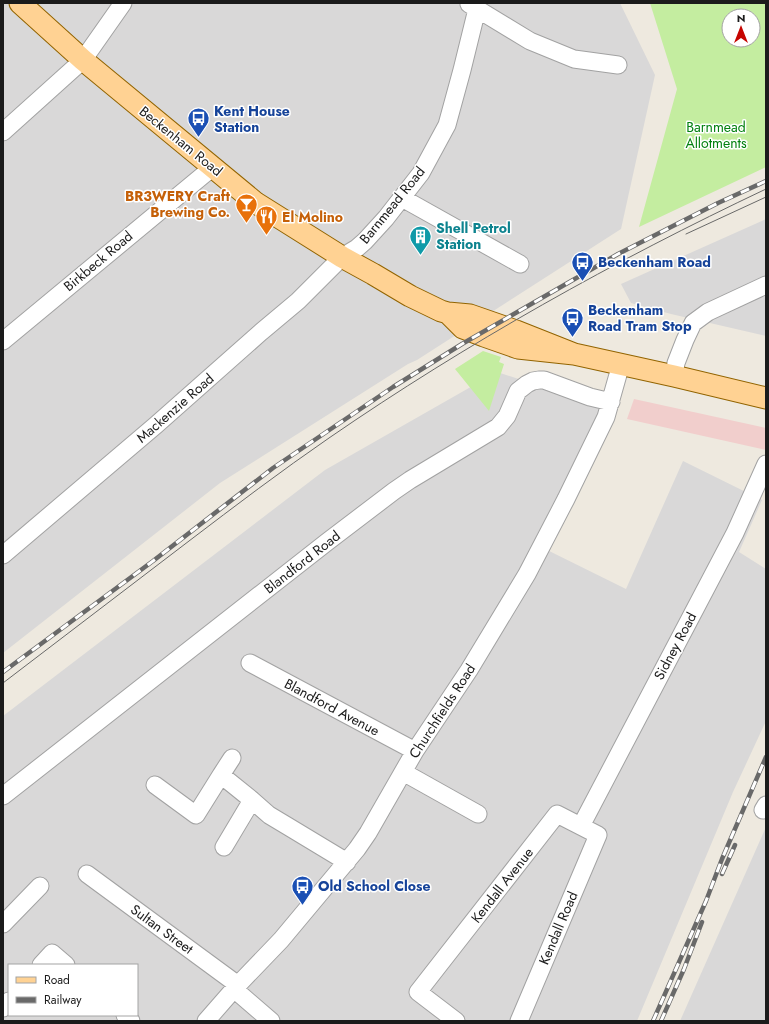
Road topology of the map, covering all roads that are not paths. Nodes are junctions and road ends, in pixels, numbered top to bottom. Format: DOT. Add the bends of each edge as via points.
graph roads {
  1 [pos="20,3"];
  2 [pos="123,3"];
  3 [pos="472,6"];
  4 [pos="83,60"];
  5 [pos="618,65"];
  6 [pos="3,132"];
  7 [pos="212,167"];
  8 [pos="402,198"];
  9 [pos="342,257"];
  10 [pos="520,264"];
  11 [pos="766,285"];
  12 [pos="3,341"];
  13 [pos="621,364"];
  14 [pos="674,376"];
  15 [pos="766,398"];
  16 [pos="611,402"];
  17 [pos="766,464"];
  18 [pos="3,555"];
  19 [pos="250,663"];
  20 [pos="415,751"];
  21 [pos="232,758"];
  22 [pos="403,772"];
  23 [pos="221,776"];
  24 [pos="155,785"];
  25 [pos="3,796"];
  26 [pos="252,800"];
  27 [pos="478,814"];
  28 [pos="581,826"];
  29 [pos="598,835"];
  30 [pos="224,847"];
  31 [pos="347,862"];
  32 [pos="87,874"];
  33 [pos="40,886"];
  34 [pos="3,924"];
  35 [pos="42,964"];
  36 [pos="65,964"];
  37 [pos="236,987"];
  38 [pos="206,1021"];
  39 [pos="271,1021"];
  40 [pos="456,1021"];
  41 [pos="519,1021"];
  1 -- 4 [label="main road, Beckenham Road"];
  2 -- 4 [label="street"];
  3 -- 5 [label="street, Barnmead Road" via="530,41 574,59"];
  3 -- 8 [label="street, Barnmead Road" via="462,70 447,125 421,173"];
  4 -- 6 [label="street"];
  4 -- 7 [label="main road, Beckenham Road"];
  7 -- 9 [label="main road, Beckenham Road" via="256,203"];
  7 -- 12 [label="street, Birkbeck Road"];
  8 -- 9 [label="street, Barnmead Road" via="365,241"];
  8 -- 10 [label="street"];
  9 -- 13 [label="main road, Beckenham Road" via="410,296 448,313 463,328 518,348 574,354"];
  9 -- 18 [label="street, Mackenzie Road" via="298,301"];
  11 -- 14 [label="street" via="708,312 693,323 684,340"];
  13 -- 14 [label="main road, Beckenham Road"];
  13 -- 16 [label="street, Churchfields Road"];
  14 -- 15 [label="main road, Beckenham Road"];
  16 -- 20 [label="street, Churchfields Road" via="596,439 527,574 469,670"];
  16 -- 25 [label="street, Blandford Road" via="544,380 527,384 518,391 507,416 498,427 388,495"];
  17 -- 28 [label="street, Sidney Road" via="734,533"];
  19 -- 20 [label="street, Blandford Avenue"];
  20 -- 22 [label="street, Churchfields Road"];
  21 -- 23 [label="street"];
  22 -- 27 [label="street"];
  22 -- 31 [label="street, Churchfields Road" via="368,833"];
  23 -- 24 [label="street" via="196,815"];
  23 -- 26 [label="street"];
  26 -- 30 [label="street"];
  26 -- 31 [label="street" via="269,815"];
  28 -- 29 [label="street, Kendall Avenue"];
  28 -- 40 [label="street, Kendall Avenue" via="557,814 418,992"];
  29 -- 41 [label="street, Kendall Road"];
  31 -- 37 [label="street, Churchfields Road" via="281,940"];
  32 -- 37 [label="street, Sultan Street"];
  33 -- 34 [label="street"];
  35 -- 36 [label="street" via="52,953"];
  37 -- 38 [label="street, Churchfields Road"];
  37 -- 39 [label="street, Sultan Street"];
}
